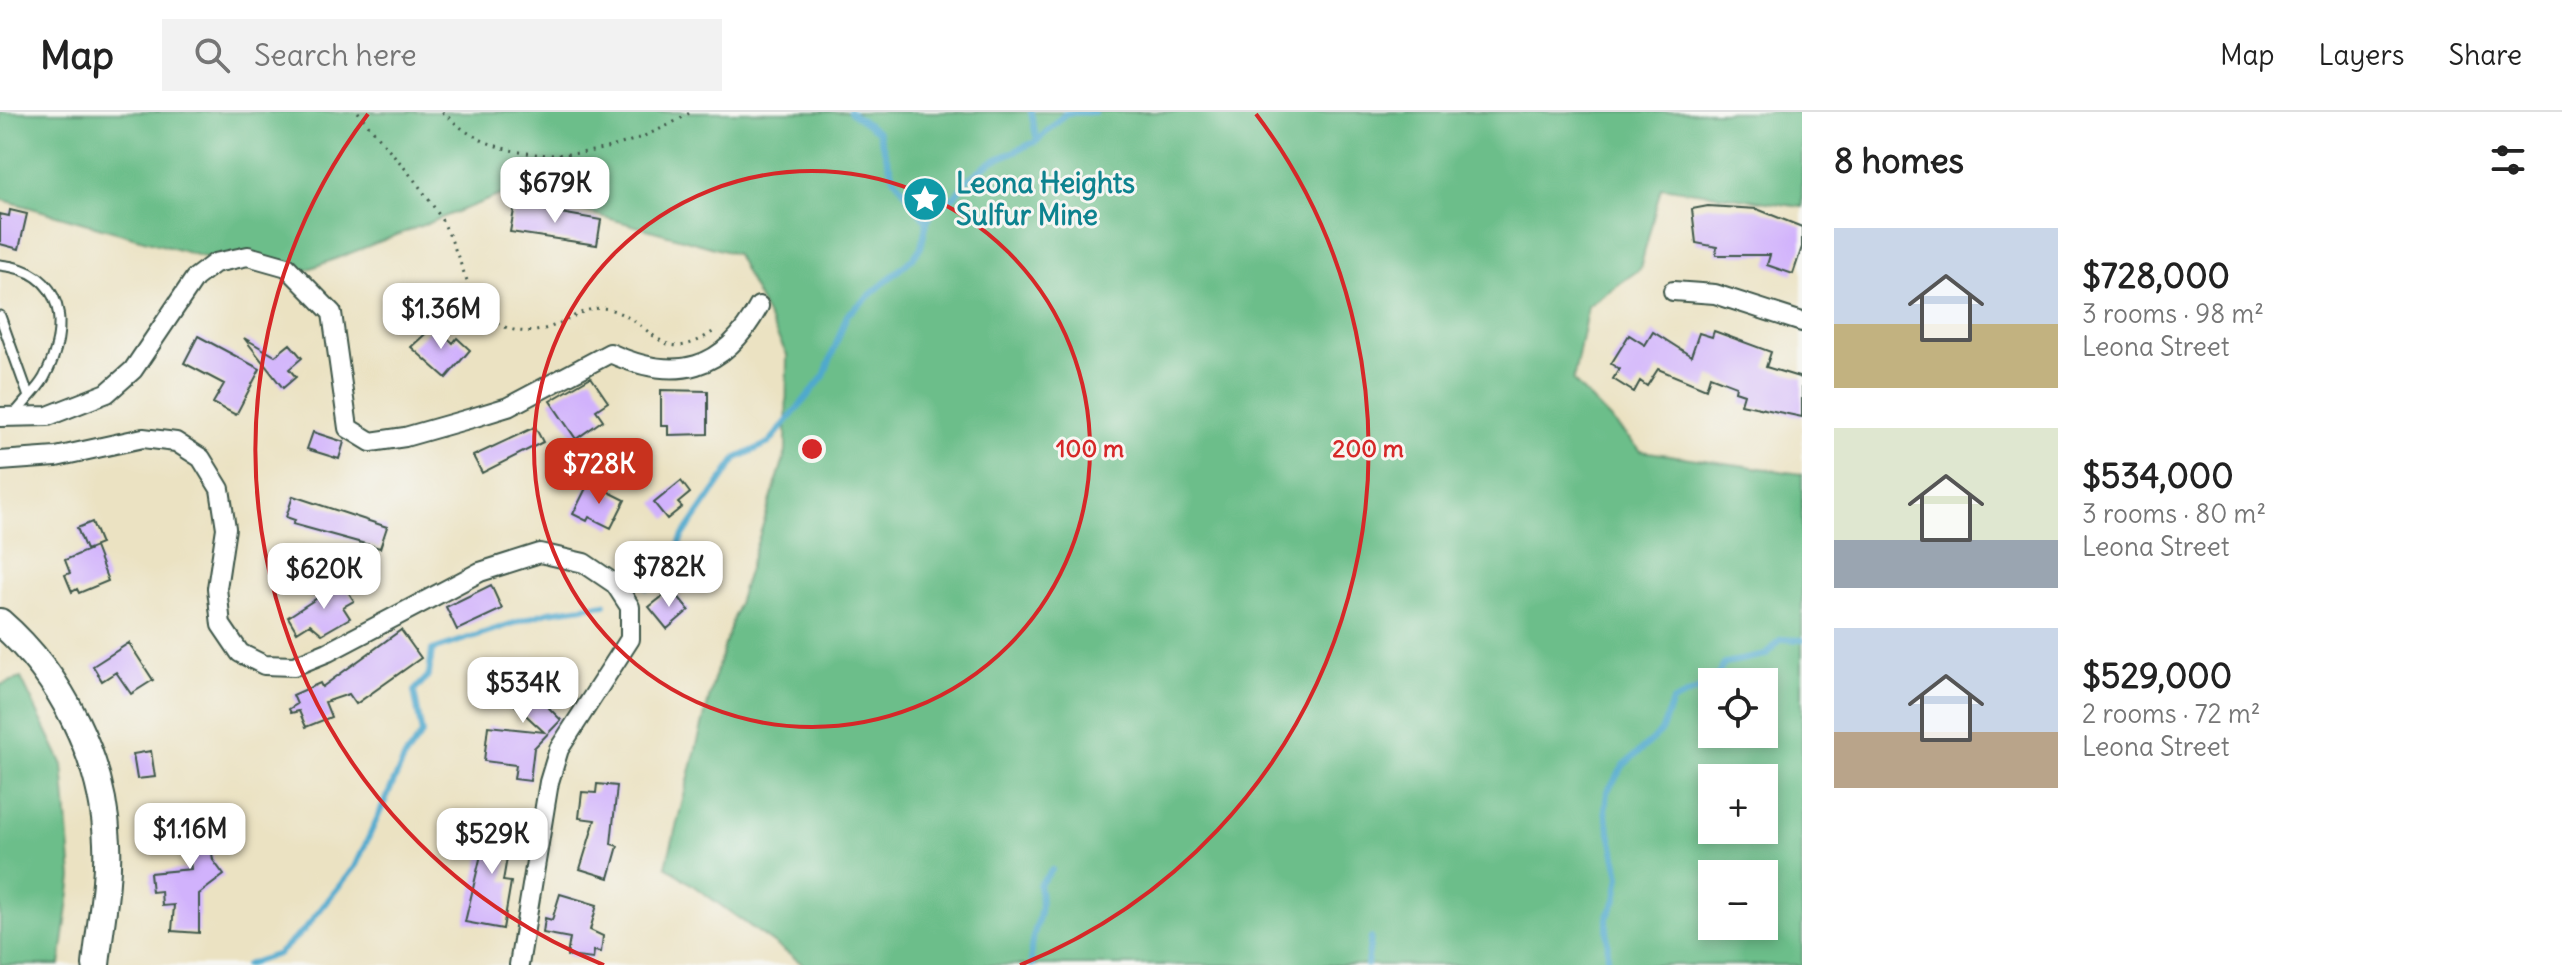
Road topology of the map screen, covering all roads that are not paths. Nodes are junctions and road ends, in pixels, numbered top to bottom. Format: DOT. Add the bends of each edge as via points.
graph roads {
  1 [pos="0,265"];
  2 [pos="1673,291"];
  3 [pos="759,306"];
  4 [pos="0,316"];
  5 [pos="1802,322"];
  6 [pos="29,397"];
  7 [pos="7,417"];
  8 [pos="0,461"];
  9 [pos="0,622"];
  10 [pos="96,965"];
  11 [pos="519,965"];
  1 -- 6 [label="lane" via="25,268 45,281 59,317 58,345 46,375"];
  2 -- 5 [label="street" via="1715,294"];
  3 -- 7 [label="street" via="742,337 678,370 659,370 610,353 508,407 371,442 348,428 332,313 287,267 248,256 215,263 195,278 133,370 107,393 48,416"];
  4 -- 6 [label="lane"];
  6 -- 7 [label="lane"];
  8 -- 11 [label="street" via="56,457 143,438 176,442 201,458 220,489 226,528 217,588 221,625 240,653 264,665 305,662 480,572 540,553 584,563 615,584 630,607 630,639 559,749"];
  9 -- 10 [label="street" via="29,648 62,697 95,766 107,843"];
}
